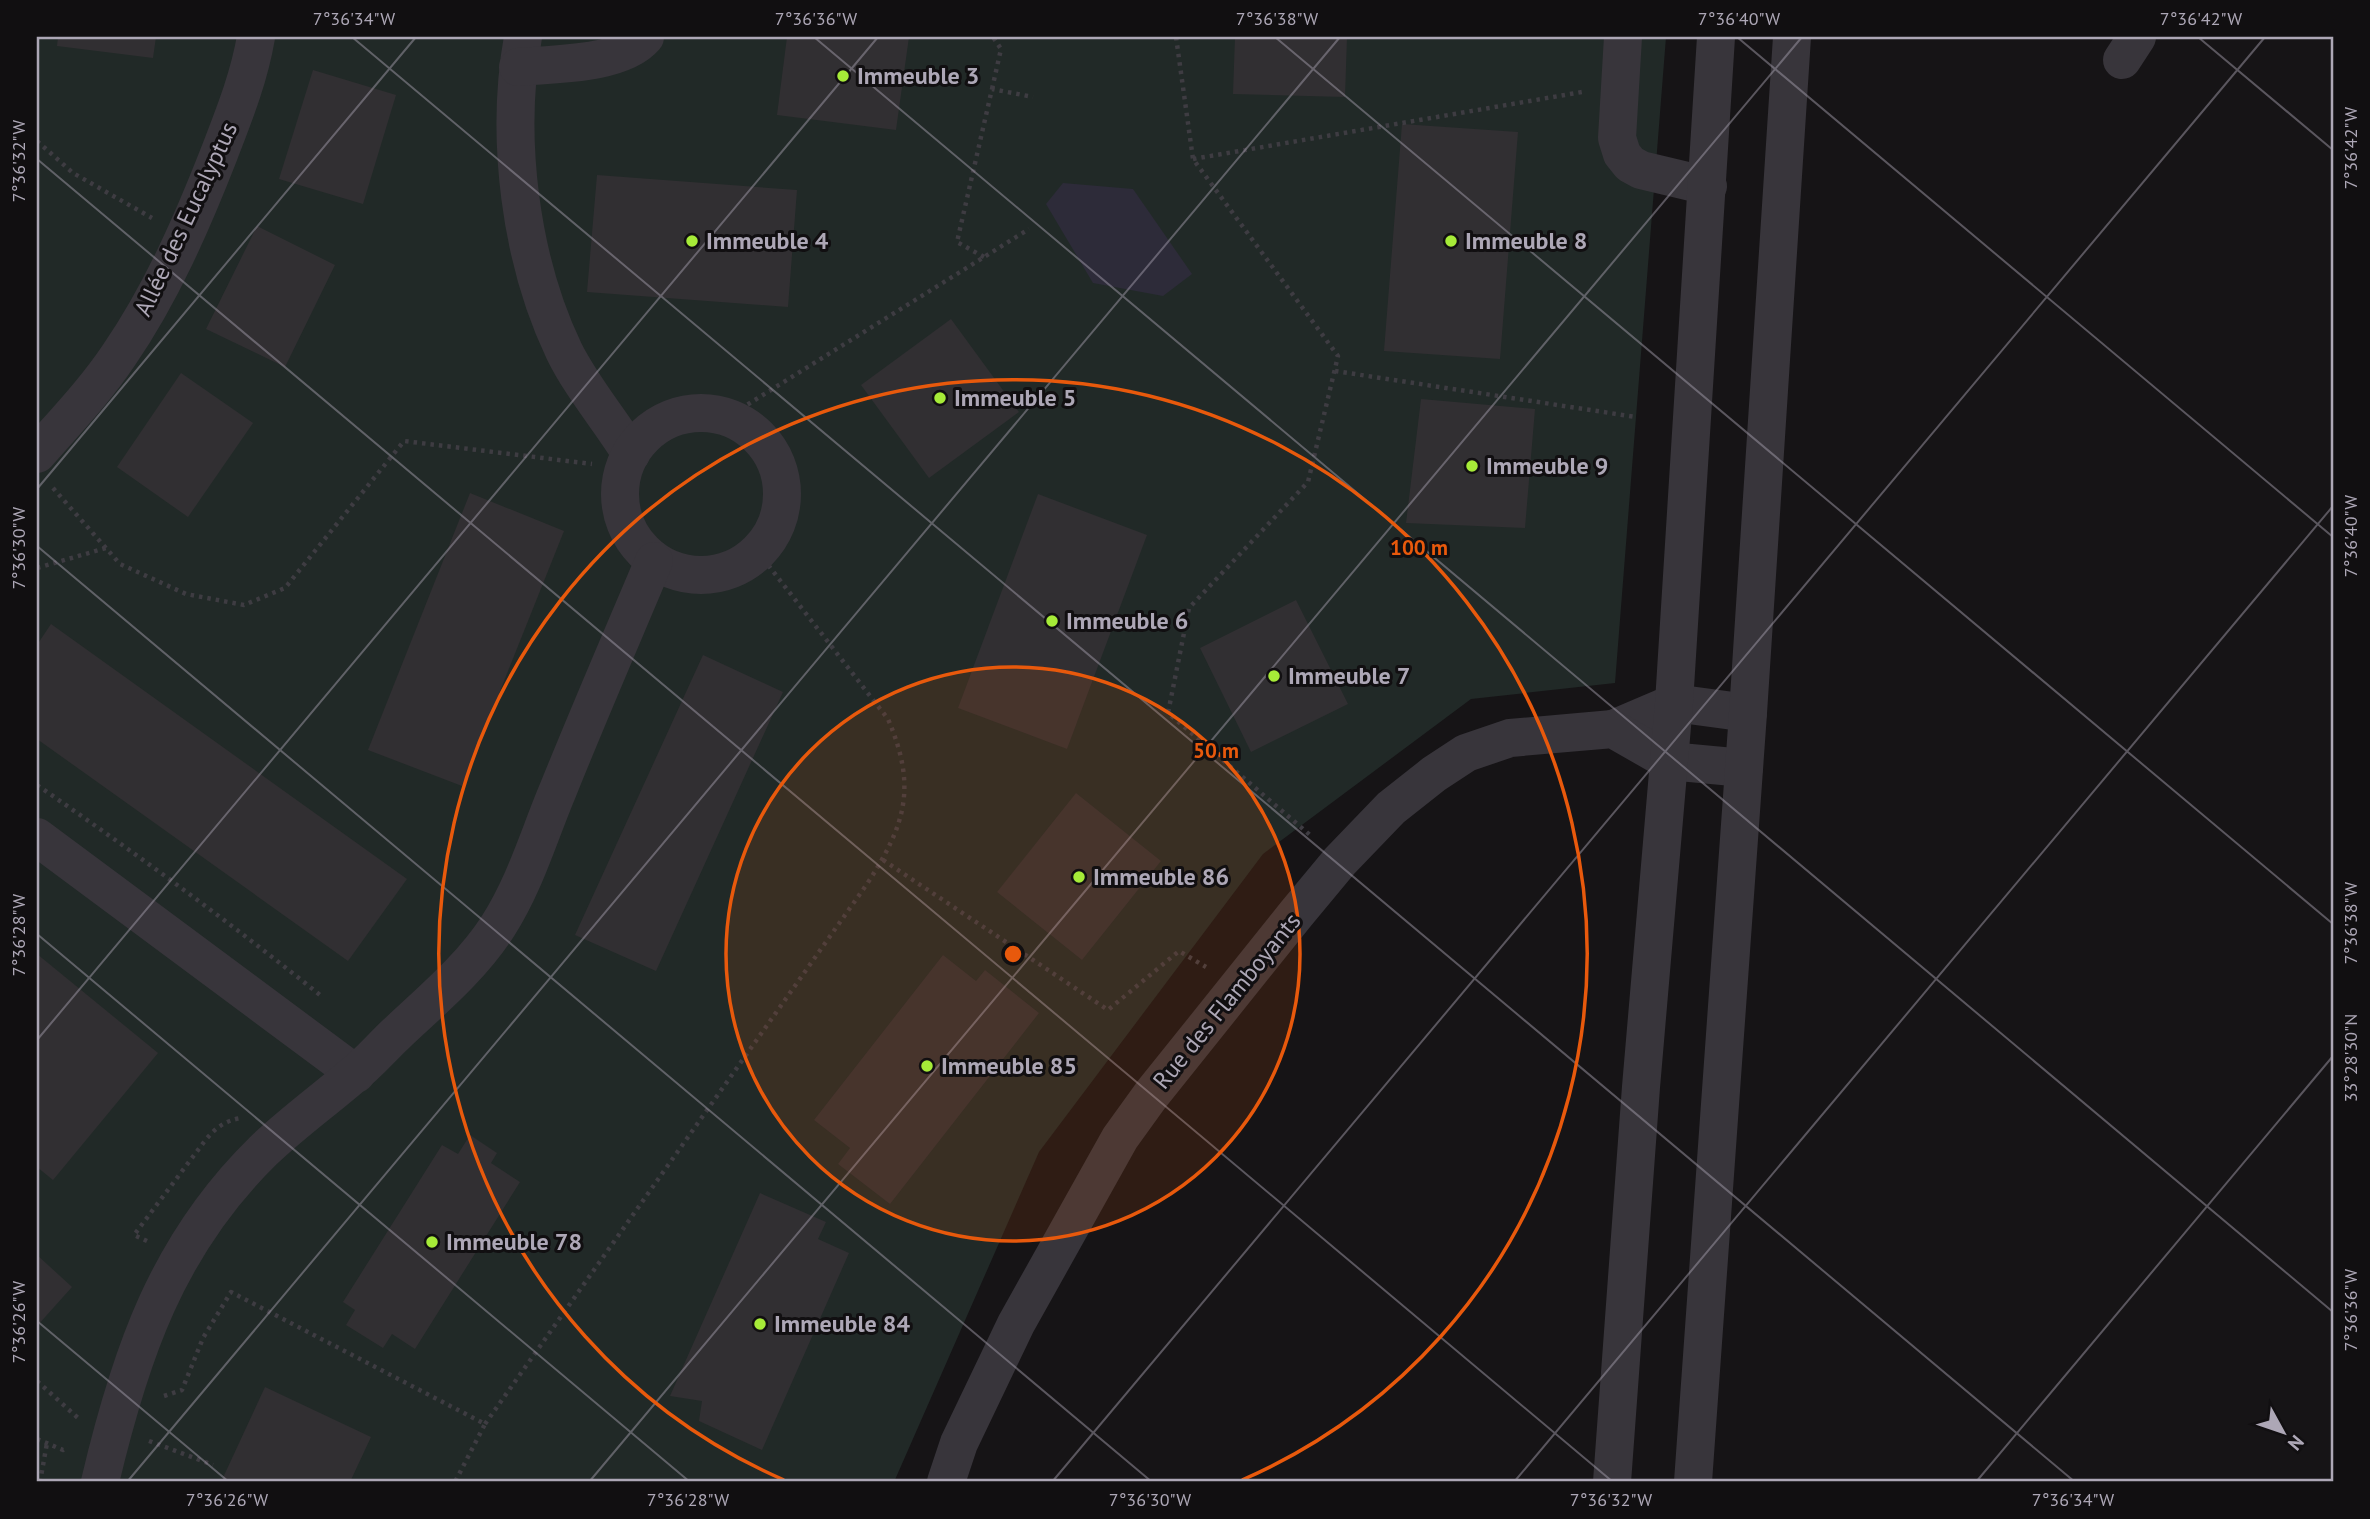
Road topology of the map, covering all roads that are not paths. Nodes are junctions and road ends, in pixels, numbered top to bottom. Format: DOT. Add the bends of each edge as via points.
graph roads {
  1 [pos="256,37"];
  2 [pos="645,37"];
  3 [pos="1623,37"];
  4 [pos="1716,37"];
  5 [pos="1792,37"];
  6 [pos="520,52"];
  7 [pos="1708,186"];
  8 [pos="628,461"];
  9 [pos="41,466"];
  10 [pos="654,561"];
  11 [pos="1674,703"];
  12 [pos="1748,713"];
  13 [pos="1613,729"];
  14 [pos="1670,761"];
  15 [pos="1744,768"];
  16 [pos="37,837"];
  17 [pos="356,1074"];
  18 [pos="100,1482"];
  19 [pos="946,1482"];
  20 [pos="1612,1482"];
  21 [pos="1693,1482"];
  1 -- 9 [label="street, Allée des Eucalyptus" via="250,72 169,268 119,355"];
  2 -- 6 [label="street" via="625,52 587,60"];
  3 -- 7 [label="street" via="1617,138 1622,154 1641,170"];
  4 -- 7 [label="street"];
  5 -- 12 [label="street"];
  6 -- 8 [label="street" via="517,158 534,268 564,351 609,419"];
  7 -- 11 [label="street"];
  8 -- 10 [label="street" via="620,497 626,526"];
  8 -- 10 [label="street" via="648,433 672,419 699,414 739,423 761,439 780,476 779,517 774,530 758,552 735,568 708,575 681,573"];
  10 -- 17 [label="street" via="541,836 499,925 468,965"];
  11 -- 12 [label="street"];
  11 -- 13 [label="street, Rue des Flamboyants"];
  11 -- 14 [label="street"];
  12 -- 15 [label="street"];
  13 -- 14 [label="street"];
  13 -- 19 [label="street, Rue des Flamboyants" via="1510,737 1466,753 1391,808 1340,861 1120,1138 1016,1324 959,1443"];
  14 -- 15 [label="street"];
  14 -- 20 [label="street"];
  15 -- 21 [label="street"];
  16 -- 17 [label="street"];
  17 -- 18 [label="street" via="264,1150 193,1236 158,1297 98,1424"];
}
